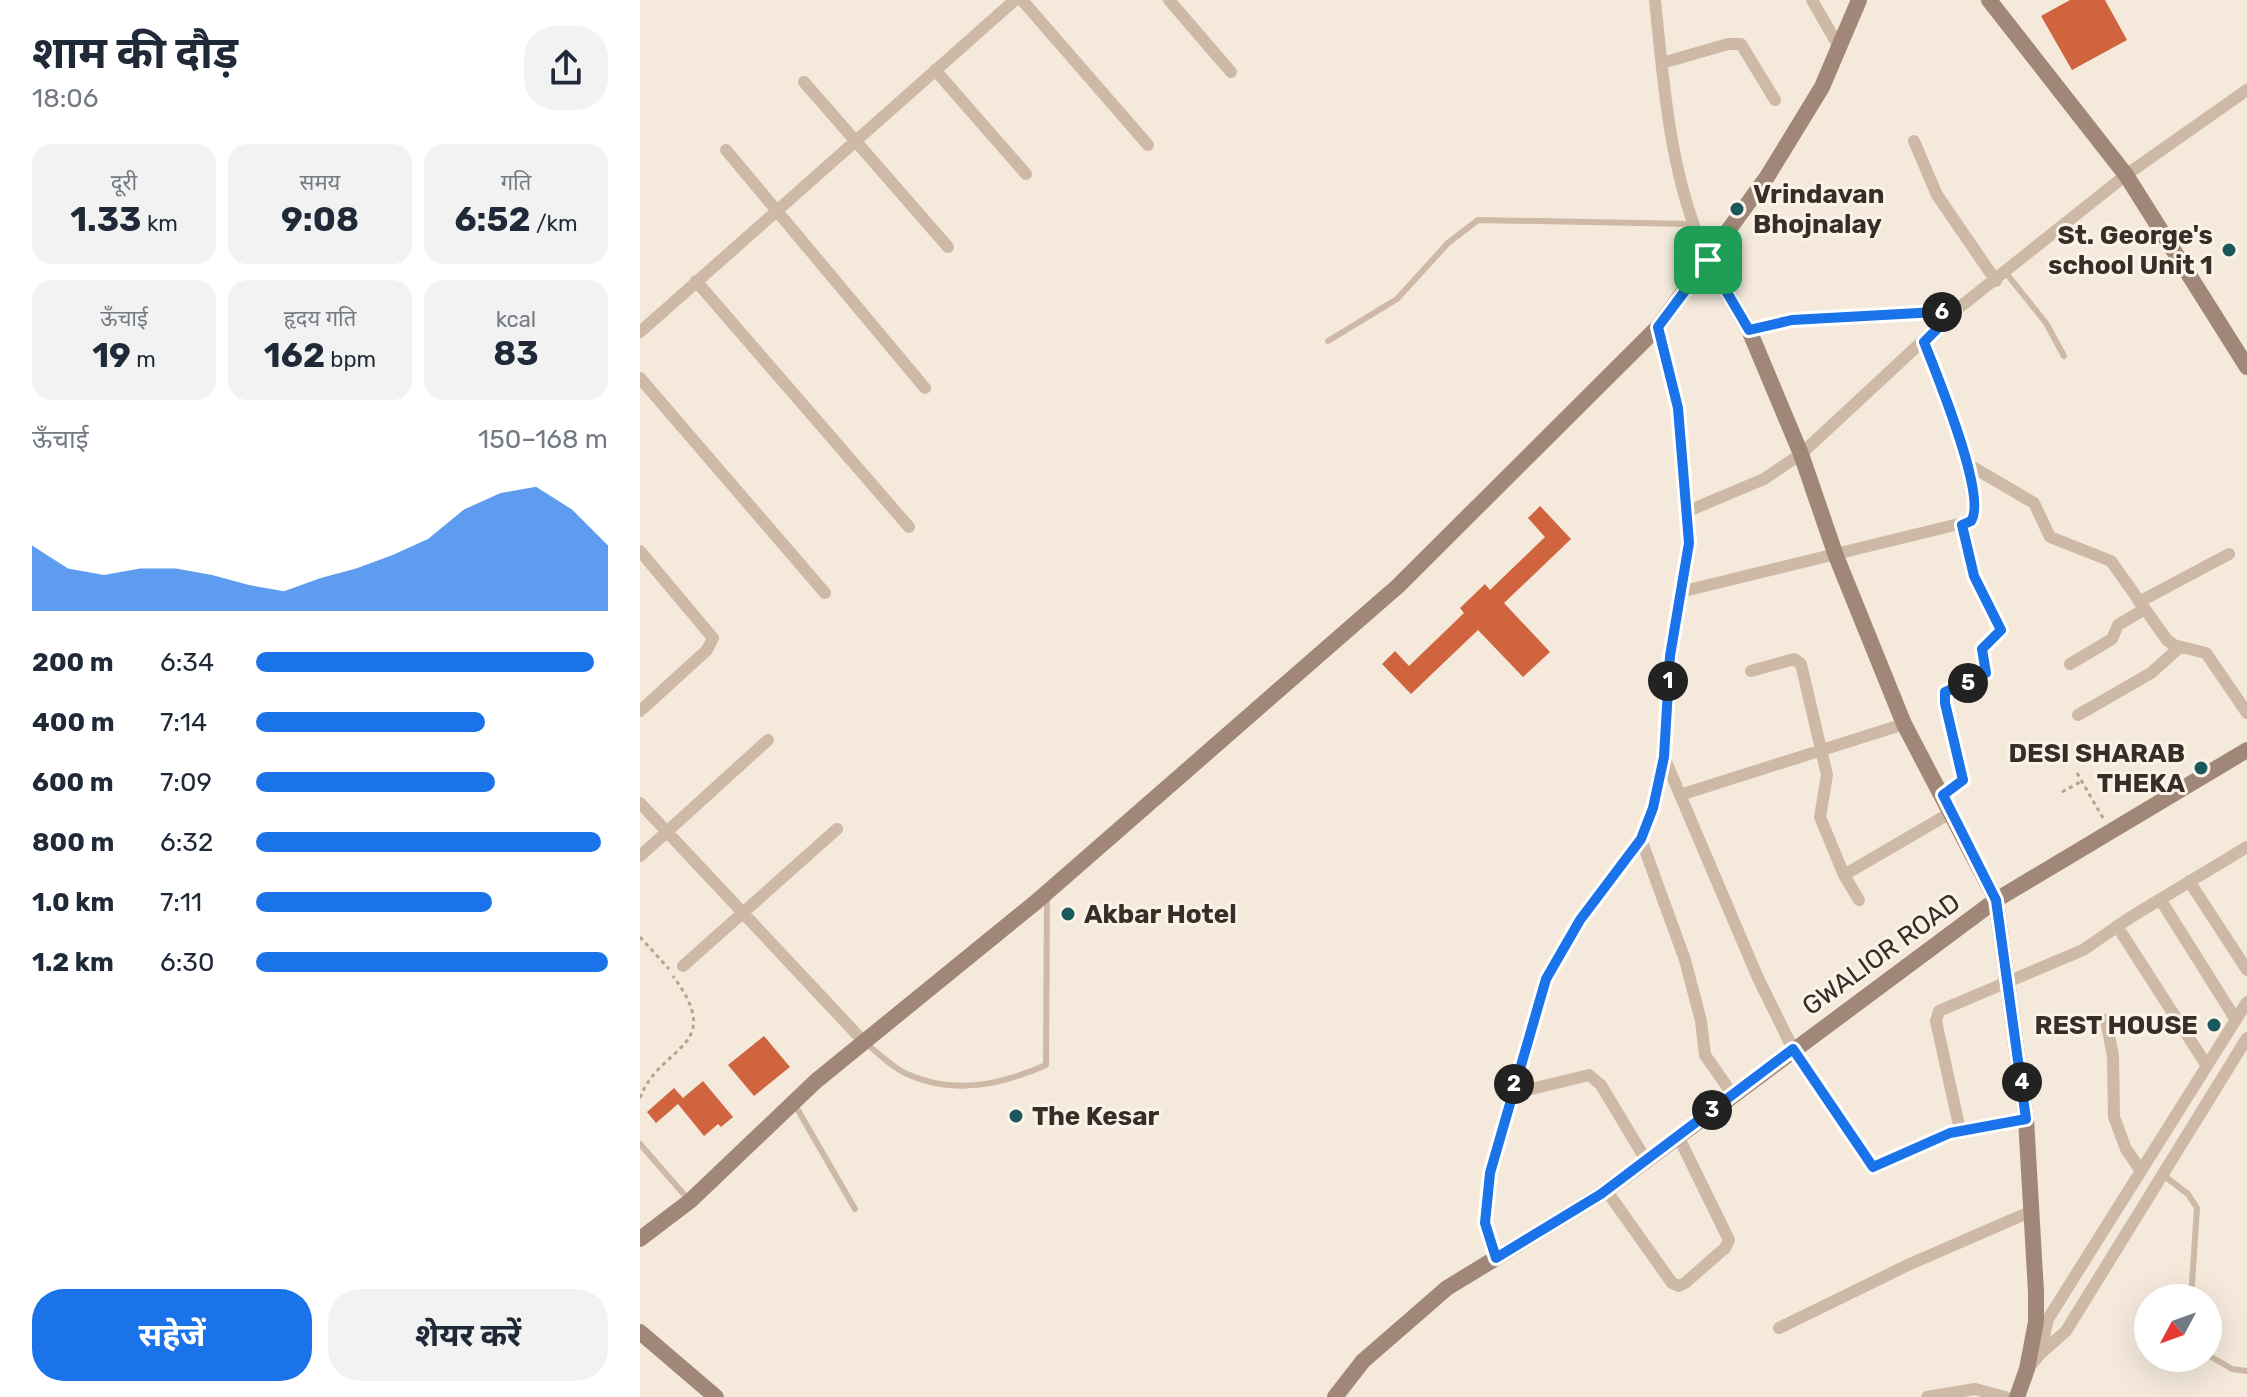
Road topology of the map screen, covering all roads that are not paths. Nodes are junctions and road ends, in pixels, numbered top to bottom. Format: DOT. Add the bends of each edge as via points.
graph roads {
  1 [pos="1015,0"];
  2 [pos="1022,0"];
  3 [pos="1169,0"];
  4 [pos="1655,0"];
  5 [pos="1812,0"];
  6 [pos="1859,0"];
  7 [pos="1989,0"];
  8 [pos="1839,47"];
  9 [pos="1662,63"];
  10 [pos="935,70"];
  11 [pos="1231,72"];
  12 [pos="804,82"];
  13 [pos="2247,90"];
  14 [pos="1775,100"];
  15 [pos="854,141"];
  16 [pos="1914,141"];
  17 [pos="1148,145"];
  18 [pos="726,150"];
  19 [pos="1026,174"];
  20 [pos="2126,175"];
  21 [pos="776,209"];
  22 [pos="1691,224"];
  23 [pos="948,247"];
  24 [pos="1708,260"];
  25 [pos="2001,277"];
  26 [pos="696,281"];
  27 [pos="1955,311"];
  28 [pos="1658,327"];
  29 [pos="1749,330"];
  30 [pos="640,332"];
  31 [pos="1328,341"];
  32 [pos="1924,342"];
  33 [pos="2064,356"];
  34 [pos="2247,367"];
  35 [pos="640,378"];
  36 [pos="925,388"];
  37 [pos="1801,454"];
  38 [pos="1969,465"];
  39 [pos="1688,511"];
  40 [pos="1962,525"];
  41 [pos="909,527"];
  42 [pos="640,551"];
  43 [pos="2229,554"];
  44 [pos="1836,556"];
  45 [pos="1680,592"];
  46 [pos="825,593"];
  47 [pos="2141,606"];
  48 [pos="2180,647"];
  49 [pos="2070,664"];
  50 [pos="1751,671"];
  51 [pos="640,711"];
  52 [pos="2247,713"];
  53 [pos="2078,715"];
  54 [pos="1904,724"];
  55 [pos="768,740"];
  56 [pos="1823,749"];
  57 [pos="2247,750"];
  58 [pos="1664,757"];
  59 [pos="1680,795"];
  60 [pos="1943,795"];
  61 [pos="640,803"];
  62 [pos="1952,812"];
  63 [pos="837,829"];
  64 [pos="666,831"];
  65 [pos="1641,839"];
  66 [pos="2247,847"];
  67 [pos="640,856"];
  68 [pos="1844,875"];
  69 [pos="2189,881"];
  70 [pos="1047,892"];
  71 [pos="2160,899"];
  72 [pos="1859,900"];
  73 [pos="1996,900"];
  74 [pos="742,912"];
  75 [pos="2117,926"];
  76 [pos="683,966"];
  77 [pos="2247,970"];
  78 [pos="2007,979"];
  79 [pos="2247,1002"];
  80 [pos="2106,1020"];
  81 [pos="2236,1020"];
  82 [pos="2247,1038"];
  83 [pos="864,1042"];
  84 [pos="1793,1049"];
  85 [pos="2207,1066"];
  86 [pos="1511,1094"];
  87 [pos="1733,1095"];
  88 [pos="793,1102"];
  89 [pos="2026,1119"];
  90 [pos="1960,1130"];
  91 [pos="1678,1136"];
  92 [pos="640,1144"];
  93 [pos="1646,1160"];
  94 [pos="2141,1171"];
  95 [pos="2163,1175"];
  96 [pos="1606,1190"];
  97 [pos="690,1201"];
  98 [pos="855,1209"];
  99 [pos="2032,1211"];
  100 [pos="640,1239"];
  101 [pos="1496,1258"];
  102 [pos="2192,1284"];
  103 [pos="1779,1328"];
  104 [pos="640,1332"];
  105 [pos="2040,1354"];
  106 [pos="2222,1363"];
  107 [pos="2027,1369"];
  108 [pos="2247,1371"];
  109 [pos="716,1397"];
  110 [pos="1335,1397"];
  111 [pos="1927,1397"];
  112 [pos="2005,1397"];
  113 [pos="2017,1397"];
  1 -- 10 [label="street"];
  2 -- 17 [label="street"];
  3 -- 11 [label="street"];
  4 -- 9 [label="street"];
  5 -- 8 [label="street"];
  6 -- 8 [label="main road"];
  7 -- 20 [label="main road"];
  8 -- 24 [label="main road" via="1822,87 1767,177"];
  9 -- 14 [label="street" via="1741,44"];
  9 -- 22 [label="street" via="1677,172"];
  10 -- 15 [label="street"];
  10 -- 19 [label="street"];
  12 -- 15 [label="street"];
  13 -- 20 [label="street"];
  15 -- 21 [label="street"];
  15 -- 23 [label="street"];
  16 -- 25 [label="street" via="1937,195"];
  18 -- 21 [label="street"];
  20 -- 25 [label="street"];
  20 -- 34 [label="main road"];
  21 -- 26 [label="street"];
  21 -- 36 [label="street"];
  22 -- 24 [label="street"];
  22 -- 31 [label="lane" via="1478,220 1448,243 1397,299"];
  24 -- 28 [label="main road"];
  24 -- 29 [label="main road"];
  25 -- 27 [label="street"];
  25 -- 33 [label="lane" via="2046,323"];
  26 -- 30 [label="street"];
  26 -- 41 [label="street"];
  27 -- 29 [label="street" via="1792,320"];
  27 -- 32 [label="street"];
  28 -- 39 [label="street" via="1678,408"];
  28 -- 70 [label="main road" via="1398,586"];
  29 -- 37 [label="main road"];
  32 -- 37 [label="street"];
  32 -- 38 [label="street"];
  35 -- 46 [label="street"];
  37 -- 39 [label="street" via="1764,479"];
  37 -- 44 [label="main road"];
  38 -- 40 [label="street" via="1976,506 1971,521"];
  38 -- 47 [label="street" via="2034,503 2050,537 2111,561"];
  39 -- 45 [label="street" via="1689,548"];
  40 -- 44 [label="street"];
  40 -- 60 [label="street" via="1974,576 2001,630 1982,649 1986,673 1945,692 1963,780"];
  42 -- 51 [label="street" via="713,638 707,650"];
  43 -- 47 [label="street"];
  44 -- 45 [label="street"];
  44 -- 54 [label="main road"];
  45 -- 58 [label="street"];
  47 -- 48 [label="street" via="2167,640"];
  47 -- 49 [label="street" via="2118,625 2112,639"];
  48 -- 52 [label="street" via="2206,653"];
  48 -- 53 [label="street" via="2151,673"];
  50 -- 56 [label="street" via="1799,661"];
  54 -- 56 [label="street"];
  54 -- 60 [label="main road"];
  55 -- 64 [label="street"];
  56 -- 59 [label="street"];
  56 -- 68 [label="street" via="1827,775 1820,817"];
  57 -- 73 [label="main road, GWALIOR ROAD"];
  58 -- 59 [label="street"];
  58 -- 65 [label="street"];
  59 -- 84 [label="street"];
  60 -- 62 [label="main road"];
  61 -- 64 [label="street"];
  62 -- 68 [label="street"];
  62 -- 73 [label="main road"];
  63 -- 74 [label="street"];
  64 -- 67 [label="street"];
  64 -- 74 [label="street"];
  65 -- 86 [label="street" via="1580,920 1546,979"];
  65 -- 87 [label="street" via="1685,960 1705,1055"];
  66 -- 69 [label="street"];
  68 -- 72 [label="street"];
  69 -- 71 [label="street"];
  69 -- 77 [label="street"];
  70 -- 83 [label="main road"];
  70 -- 83 [label="lane" via="1046,1065 993,1083 953,1088 905,1074"];
  71 -- 75 [label="street"];
  71 -- 81 [label="street"];
  73 -- 78 [label="main road"];
  73 -- 84 [label="main road, GWALIOR ROAD"];
  74 -- 76 [label="street"];
  74 -- 83 [label="street"];
  75 -- 78 [label="street" via="2063,961"];
  75 -- 85 [label="street"];
  78 -- 89 [label="main road"];
  78 -- 90 [label="street" via="1946,1006 1937,1016"];
  79 -- 81 [label="street"];
  80 -- 94 [label="street" via="2113,1056 2114,1117"];
  81 -- 85 [label="street"];
  82 -- 95 [label="street"];
  83 -- 88 [label="main road"];
  84 -- 87 [label="main road, GWALIOR ROAD"];
  84 -- 90 [label="street" via="1873,1167"];
  85 -- 94 [label="street"];
  86 -- 93 [label="street" via="1589,1075 1601,1085"];
  86 -- 101 [label="street" via="1486,1209 1486,1235"];
  87 -- 91 [label="main road, GWALIOR ROAD"];
  88 -- 97 [label="main road"];
  88 -- 98 [label="lane"];
  89 -- 90 [label="street"];
  89 -- 99 [label="main road"];
  91 -- 93 [label="main road, GWALIOR ROAD"];
  91 -- 96 [label="street" via="1729,1240 1685,1283 1672,1283"];
  92 -- 97 [label="lane"];
  93 -- 96 [label="main road, GWALIOR ROAD"];
  94 -- 105 [label="street" via="2048,1319"];
  95 -- 102 [label="lane" via="2197,1208"];
  95 -- 105 [label="street" via="2066,1331"];
  96 -- 101 [label="main road, GWALIOR ROAD"];
  97 -- 100 [label="main road"];
  99 -- 103 [label="street"];
  99 -- 107 [label="main road" via="2036,1322"];
  101 -- 110 [label="main road, GWALIOR ROAD" via="1447,1288 1363,1361"];
  104 -- 109 [label="main road"];
  105 -- 107 [label="street"];
  106 -- 108 [label="lane"];
  107 -- 113 [label="main road"];
  111 -- 112 [label="street" via="1975,1389"];
}
